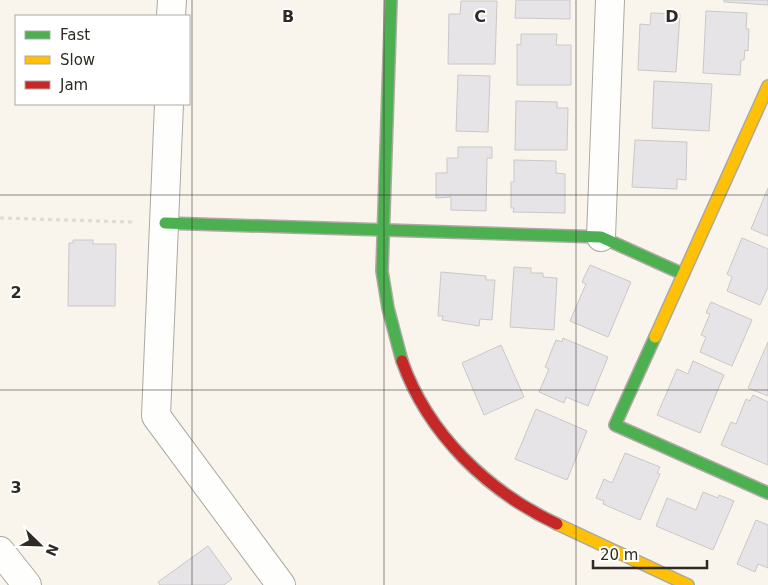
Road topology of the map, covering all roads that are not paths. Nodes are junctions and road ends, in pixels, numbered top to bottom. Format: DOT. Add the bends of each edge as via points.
graph roads {
  1 [pos="172,0"];
  2 [pos="391,0"];
  3 [pos="610,0"];
  4 [pos="172,15"];
  5 [pos="768,86"];
  6 [pos="169,105"];
  7 [pos="165,223"];
  8 [pos="383,230"];
  9 [pos="601,237"];
  10 [pos="683,274"];
  11 [pos="768,493"];
  12 [pos="0,551"];
  13 [pos="27,585"];
  14 [pos="281,585"];
  15 [pos="688,585"];
  1 -- 4 [label="street"];
  2 -- 8 [label="street"];
  3 -- 9 [label="street"];
  5 -- 10 [label="street"];
  6 -- 7 [label="street"];
  7 -- 8 [label="street"];
  7 -- 14 [label="street" via="156,416"];
  8 -- 9 [label="street"];
  8 -- 15 [label="street" via="382,270 395,343 407,378 443,436 472,468 519,504"];
  9 -- 10 [label="street"];
  10 -- 11 [label="street" via="615,425"];
  12 -- 13 [label="street"];
}
